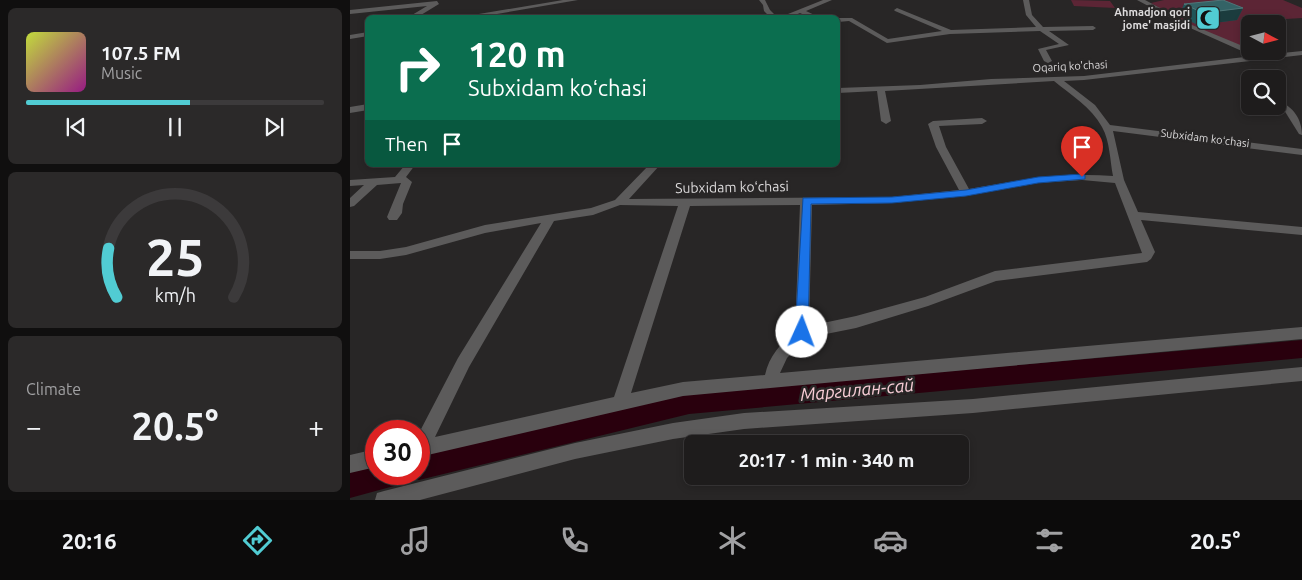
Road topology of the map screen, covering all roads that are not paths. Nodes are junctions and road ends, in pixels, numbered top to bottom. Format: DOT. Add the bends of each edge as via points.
graph roads {
  1 [pos="575,0"];
  2 [pos="762,0"];
  3 [pos="829,0"];
  4 [pos="1026,0"];
  5 [pos="1140,0"];
  6 [pos="440,1"];
  7 [pos="897,10"];
  8 [pos="800,11"];
  9 [pos="350,12"];
  10 [pos="415,15"];
  11 [pos="478,15"];
  12 [pos="772,15"];
  13 [pos="790,15"];
  14 [pos="810,15"];
  15 [pos="840,20"];
  16 [pos="1093,28"];
  17 [pos="1041,29"];
  18 [pos="1076,31"];
  19 [pos="950,32"];
  20 [pos="1049,33"];
  21 [pos="365,34"];
  22 [pos="350,37"];
  23 [pos="1241,48"];
  24 [pos="1302,53"];
  25 [pos="1286,55"];
  26 [pos="1241,59"];
  27 [pos="1048,61"];
  28 [pos="1056,80"];
  29 [pos="880,89"];
  30 [pos="840,90"];
  31 [pos="365,108"];
  32 [pos="1286,108"];
  33 [pos="350,110"];
  34 [pos="982,121"];
  35 [pos="886,122"];
  36 [pos="1107,127"];
  37 [pos="1302,132"];
  38 [pos="1302,152"];
  39 [pos="408,167"];
  40 [pos="653,167"];
  41 [pos="398,180"];
  42 [pos="1119,180"];
  43 [pos="374,182"];
  44 [pos="350,183"];
  45 [pos="966,193"];
  46 [pos="806,201"];
  47 [pos="619,202"];
  48 [pos="685,203"];
  49 [pos="350,204"];
  50 [pos="1132,215"];
  51 [pos="393,217"];
  52 [pos="550,218"];
  53 [pos="1302,231"];
  54 [pos="350,255"];
  55 [pos="802,332"];
  56 [pos="1302,333"];
  57 [pos="1302,374"];
  58 [pos="772,381"];
  59 [pos="620,403"];
  60 [pos="430,428"];
  61 [pos="430,446"];
  62 [pos="365,461"];
  63 [pos="350,464"];
  64 [pos="384,500"];
  1 -- 11 [label="street"];
  2 -- 12 [label="street"];
  3 -- 8 [label="street"];
  4 -- 17 [label="street" via="1029,15"];
  5 -- 23 [label="street"];
  6 -- 9 [label="street"];
  6 -- 10 [label="street"];
  7 -- 19 [label="street"];
  8 -- 13 [label="street"];
  8 -- 14 [label="street"];
  15 -- 19 [label="street" via="850,19 887,41"];
  16 -- 17 [label="street"];
  17 -- 19 [label="street"];
  17 -- 20 [label="street"];
  18 -- 20 [label="street"];
  20 -- 27 [label="street" via="1065,45 1042,48"];
  21 -- 22 [label="street"];
  24 -- 25 [label="street, Oqariq ko'chasi"];
  26 -- 28 [label="street, Oqariq ko'chasi"];
  28 -- 29 [label="street, Oqariq ko'chasi"];
  28 -- 36 [label="street" via="1092,107"];
  29 -- 30 [label="street, Oqariq ko'chasi"];
  29 -- 35 [label="street"];
  31 -- 33 [label="street"];
  32 -- 37 [label="street"];
  34 -- 45 [label="street" via="933,124 941,147"];
  36 -- 38 [label="street, Subxidam koʻchasi"];
  36 -- 42 [label="street"];
  39 -- 41 [label="street"];
  40 -- 47 [label="street"];
  41 -- 43 [label="street"];
  41 -- 51 [label="street" via="408,182"];
  42 -- 45 [label="street, Subxidam koʻchasi" via="1082,177 1038,180"];
  42 -- 50 [label="street"];
  43 -- 44 [label="street"];
  43 -- 49 [label="street"];
  45 -- 46 [label="street, Subxidam koʻchasi" via="892,200"];
  46 -- 48 [label="street, Subxidam koʻchasi"];
  46 -- 55 [label="street"];
  47 -- 48 [label="street, Subxidam koʻchasi"];
  47 -- 52 [label="street, Subxidam koʻchasi" via="593,211"];
  48 -- 59 [label="street"];
  50 -- 53 [label="street"];
  50 -- 55 [label="street" via="1149,252 1142,259 995,276 901,309"];
  52 -- 54 [label="street, Subxidam koʻchasi" via="485,229 406,251"];
  52 -- 60 [label="street" via="463,363"];
  55 -- 58 [label="street" via="779,356 772,370"];
  56 -- 58 [label="street"];
  57 -- 64 [label="street" via="973,406 744,421 691,428 575,451"];
  58 -- 59 [label="street" via="683,389"];
  59 -- 61 [label="street"];
  62 -- 63 [label="street"];
}
